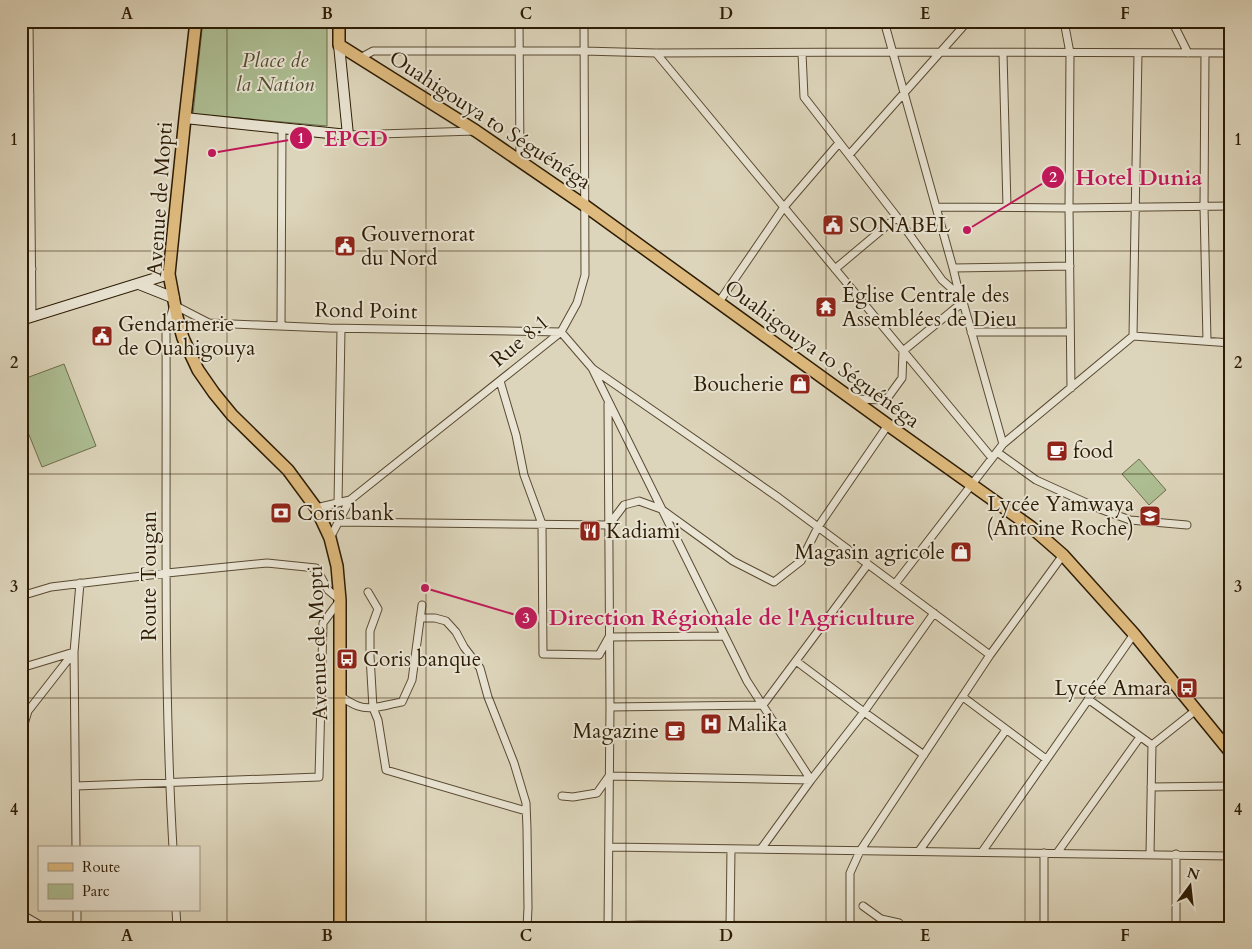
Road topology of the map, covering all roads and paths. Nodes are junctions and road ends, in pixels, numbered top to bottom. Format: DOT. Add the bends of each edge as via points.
graph roads {
  1 [pos="29,21"];
  2 [pos="196,21"];
  3 [pos="339,21"];
  4 [pos="519,21"];
  5 [pos="584,21"];
  6 [pos="884,21"];
  7 [pos="968,21"];
  8 [pos="1064,21"];
  9 [pos="1172,21"];
  10 [pos="25,40"];
  11 [pos="339,45"];
  12 [pos="518,51"];
  13 [pos="584,52"];
  14 [pos="892,52"];
  15 [pos="941,52"];
  16 [pos="1003,52"];
  17 [pos="656,53"];
  18 [pos="802,53"];
  19 [pos="1070,53"];
  20 [pos="1138,53"];
  21 [pos="1188,53"];
  22 [pos="1204,53"];
  23 [pos="1231,53"];
  24 [pos="360,58"];
  25 [pos="904,92"];
  26 [pos="21,96"];
  27 [pos="30,96"];
  28 [pos="185,118"];
  29 [pos="282,128"];
  30 [pos="476,131"];
  31 [pos="348,135"];
  32 [pos="839,142"];
  33 [pos="21,155"];
  34 [pos="30,155"];
  35 [pos="849,155"];
  36 [pos="520,161"];
  37 [pos="584,205"];
  38 [pos="1231,206"];
  39 [pos="784,207"];
  40 [pos="936,207"];
  41 [pos="1007,207"];
  42 [pos="1135,207"];
  43 [pos="1204,207"];
  44 [pos="1069,208"];
  45 [pos="21,213"];
  46 [pos="31,213"];
  47 [pos="897,217"];
  48 [pos="1070,266"];
  49 [pos="953,268"];
  50 [pos="21,269"];
  51 [pos="32,269"];
  52 [pos="835,269"];
  53 [pos="169,274"];
  54 [pos="139,284"];
  55 [pos="961,299"];
  56 [pos="174,302"];
  57 [pos="719,302"];
  58 [pos="32,317"];
  59 [pos="21,320"];
  60 [pos="281,326"];
  61 [pos="341,329"];
  62 [pos="561,332"];
  63 [pos="971,332"];
  64 [pos="1070,332"];
  65 [pos="1133,336"];
  66 [pos="1206,341"];
  67 [pos="1231,343"];
  68 [pos="903,351"];
  69 [pos="592,368"];
  70 [pos="500,381"];
  71 [pos="1071,388"];
  72 [pos="852,399"];
  73 [pos="608,401"];
  74 [pos="888,425"];
  75 [pos="1003,444"];
  76 [pos="997,452"];
  77 [pos="992,458"];
  78 [pos="971,485"];
  79 [pos="350,500"];
  80 [pos="338,503"];
  81 [pos="316,508"];
  82 [pos="661,509"];
  83 [pos="338,522"];
  84 [pos="542,524"];
  85 [pos="609,525"];
  86 [pos="1187,525"];
  87 [pos="818,527"];
  88 [pos="330,538"];
  89 [pos="1063,555"];
  90 [pos="868,564"];
  91 [pos="167,573"];
  92 [pos="80,583"];
  93 [pos="895,584"];
  94 [pos="368,592"];
  95 [pos="21,596"];
  96 [pos="340,600"];
  97 [pos="422,606"];
  98 [pos="934,613"];
  99 [pos="420,618"];
  100 [pos="1134,634"];
  101 [pos="724,636"];
  102 [pos="609,637"];
  103 [pos="74,652"];
  104 [pos="990,655"];
  105 [pos="796,661"];
  106 [pos="21,668"];
  107 [pos="340,696"];
  108 [pos="963,697"];
  109 [pos="1088,699"];
  110 [pos="762,705"];
  111 [pos="610,707"];
  112 [pos="373,708"];
  113 [pos="1196,710"];
  114 [pos="864,712"];
  115 [pos="1006,730"];
  116 [pos="21,734"];
  117 [pos="1140,737"];
  118 [pos="1152,745"];
  119 [pos="1231,753"];
  120 [pos="924,755"];
  121 [pos="1046,760"];
  122 [pos="610,776"];
  123 [pos="811,780"];
  124 [pos="169,784"];
  125 [pos="76,786"];
  126 [pos="1231,786"];
  127 [pos="1151,787"];
  128 [pos="562,796"];
  129 [pos="526,811"];
  130 [pos="76,846"];
  131 [pos="173,846"];
  132 [pos="609,847"];
  133 [pos="731,849"];
  134 [pos="761,849"];
  135 [pos="860,851"];
  136 [pos="919,851"];
  137 [pos="982,852"];
  138 [pos="1044,853"];
  139 [pos="1058,853"];
  140 [pos="1150,854"];
  141 [pos="1176,854"];
  142 [pos="1231,856"];
  143 [pos="863,906"];
  144 [pos="77,912"];
  145 [pos="176,912"];
  146 [pos="21,914"];
  147 [pos="641,926"];
  148 [pos="730,926"];
  149 [pos="608,927"];
  150 [pos="775,927"];
  151 [pos="850,927"];
  152 [pos="915,927"];
  153 [pos="1044,927"];
  154 [pos="45,928"];
  155 [pos="77,928"];
  156 [pos="177,928"];
  157 [pos="340,928"];
  158 [pos="527,928"];
  159 [pos="1091,928"];
  160 [pos="1176,928"];
  1 -- 10 [label="street"];
  2 -- 28 [label="main road, Avenue de Mopti"];
  3 -- 11 [label="main road"];
  4 -- 12 [label="street"];
  5 -- 13 [label="street, Rue 8.1"];
  6 -- 14 [label="street"];
  7 -- 15 [label="street"];
  8 -- 19 [label="street"];
  9 -- 21 [label="street"];
  10 -- 27 [label="street"];
  11 -- 24 [label="main road, Ouahigouya to Séguénéga"];
  11 -- 31 [label="main road"];
  12 -- 13 [label="street"];
  12 -- 24 [label="street" via="373,51"];
  12 -- 36 [label="street"];
  13 -- 17 [label="street"];
  13 -- 37 [label="street, Rue 8.1"];
  14 -- 15 [label="street"];
  14 -- 18 [label="street"];
  14 -- 25 [label="street"];
  15 -- 16 [label="street"];
  15 -- 25 [label="street"];
  16 -- 19 [label="street"];
  16 -- 41 [label="street"];
  17 -- 18 [label="street"];
  17 -- 39 [label="street"];
  18 -- 32 [label="street" via="804,96"];
  19 -- 20 [label="street"];
  19 -- 44 [label="street"];
  20 -- 21 [label="street"];
  20 -- 42 [label="street"];
  21 -- 22 [label="street"];
  22 -- 23 [label="street"];
  22 -- 43 [label="street"];
  24 -- 30 [label="main road, Ouahigouya to Séguénéga"];
  25 -- 35 [label="street"];
  25 -- 40 [label="street"];
  26 -- 27 [label="street"];
  27 -- 34 [label="street"];
  28 -- 29 [label="main road"];
  28 -- 53 [label="main road, Avenue de Mopti"];
  29 -- 31 [label="main road"];
  29 -- 60 [label="street"];
  30 -- 31 [label="street"];
  30 -- 36 [label="main road, Ouahigouya to Séguénéga"];
  32 -- 35 [label="street"];
  32 -- 39 [label="street"];
  33 -- 34 [label="street"];
  34 -- 46 [label="street"];
  35 -- 47 [label="street"];
  36 -- 37 [label="main road, Ouahigouya to Séguénéga"];
  37 -- 57 [label="main road, Ouahigouya to Séguénéga"];
  37 -- 62 [label="street, Rue 8.1" via="585,275 577,303"];
  38 -- 43 [label="street"];
  39 -- 52 [label="street"];
  39 -- 57 [label="street"];
  40 -- 41 [label="street"];
  40 -- 49 [label="street"];
  41 -- 44 [label="street"];
  42 -- 43 [label="street"];
  42 -- 44 [label="street"];
  42 -- 65 [label="street"];
  43 -- 66 [label="street"];
  44 -- 48 [label="street"];
  45 -- 46 [label="street"];
  46 -- 51 [label="street"];
  47 -- 52 [label="street"];
  47 -- 55 [label="street" via="942,280"];
  48 -- 49 [label="street"];
  48 -- 64 [label="street"];
  49 -- 55 [label="street"];
  50 -- 51 [label="street"];
  51 -- 58 [label="street"];
  52 -- 68 [label="street"];
  53 -- 54 [label="main road"];
  53 -- 56 [label="main road, Avenue de Mopti"];
  54 -- 56 [label="main road"];
  54 -- 58 [label="main road"];
  55 -- 63 [label="street"];
  55 -- 68 [label="street"];
  56 -- 60 [label="street, Rond Point" via="209,323"];
  56 -- 81 [label="main road, Avenue de Mopti" via="184,338 198,370 232,415 288,470"];
  56 -- 91 [label="street, Route Tougan" via="166,332"];
  57 -- 72 [label="main road, Ouahigouya to Séguénéga"];
  58 -- 59 [label="main road"];
  60 -- 61 [label="street, Rond Point"];
  61 -- 62 [label="street, Rond Point"];
  61 -- 80 [label="street"];
  62 -- 69 [label="street"];
  62 -- 70 [label="street, Rue 8.1"];
  63 -- 64 [label="street"];
  63 -- 75 [label="street"];
  64 -- 71 [label="street"];
  65 -- 66 [label="street"];
  65 -- 71 [label="street"];
  66 -- 67 [label="street"];
  68 -- 72 [label="street" via="902,378 886,400"];
  68 -- 77 [label="street"];
  69 -- 73 [label="street"];
  69 -- 87 [label="street"];
  70 -- 79 [label="street, Rue 8.1"];
  70 -- 84 [label="street" via="524,474"];
  71 -- 75 [label="street"];
  72 -- 74 [label="main road, Ouahigouya to Séguénéga"];
  73 -- 82 [label="street"];
  73 -- 85 [label="street"];
  74 -- 78 [label="main road, Ouahigouya to Séguénéga"];
  74 -- 87 [label="street"];
  75 -- 76 [label="street"];
  76 -- 77 [label="street"];
  76 -- 86 [label="street" via="1036,480 1100,509 1130,520"];
  77 -- 78 [label="street"];
  78 -- 89 [label="main road, Ouahigouya to Séguénéga" via="1031,526"];
  78 -- 93 [label="street"];
  79 -- 80 [label="street, Rue 8.1"];
  79 -- 83 [label="street, Rue 8.1"];
  80 -- 81 [label="street, Rue 8.1"];
  81 -- 88 [label="main road, Avenue de Mopti"];
  82 -- 85 [label="street" via="639,501 624,505"];
  82 -- 87 [label="street" via="733,561 774,582 801,561"];
  82 -- 101 [label="street"];
  83 -- 84 [label="street"];
  83 -- 88 [label="street, Rue 8.1"];
  84 -- 85 [label="street"];
  84 -- 102 [label="street" via="543,654 599,655"];
  85 -- 102 [label="street"];
  87 -- 90 [label="street"];
  88 -- 96 [label="main road, Avenue de Mopti"];
  89 -- 100 [label="main road, Ouahigouya to Séguénéga"];
  89 -- 104 [label="street"];
  90 -- 93 [label="street"];
  90 -- 105 [label="street"];
  91 -- 92 [label="street"];
  91 -- 96 [label="street" via="266,563 316,568 328,590"];
  91 -- 124 [label="street, Route Tougan"];
  92 -- 95 [label="street"];
  92 -- 103 [label="street"];
  93 -- 98 [label="street"];
  94 -- 112 [label="street" via="378,609 370,631"];
  96 -- 107 [label="main road, Avenue de Mopti"];
  96 -- 124 [label="street" via="324,623 319,777"];
  97 -- 99 [label="street"];
  98 -- 104 [label="street"];
  98 -- 114 [label="street"];
  99 -- 112 [label="street" via="412,680 402,702"];
  99 -- 129 [label="street" via="446,621 480,668 514,763"];
  100 -- 109 [label="street"];
  100 -- 113 [label="main road, Ouahigouya to Séguénéga"];
  101 -- 102 [label="street"];
  101 -- 110 [label="street"];
  102 -- 111 [label="street"];
  103 -- 106 [label="street"];
  103 -- 116 [label="street" via="28,711"];
  103 -- 125 [label="street"];
  104 -- 108 [label="street"];
  105 -- 110 [label="street"];
  105 -- 114 [label="street"];
  107 -- 112 [label="street" via="356,706"];
  107 -- 157 [label="main road, Avenue de Mopti"];
  108 -- 115 [label="street"];
  108 -- 120 [label="street"];
  109 -- 117 [label="street"];
  109 -- 121 [label="street"];
  110 -- 111 [label="street"];
  110 -- 123 [label="street"];
  111 -- 122 [label="street"];
  112 -- 129 [label="street" via="386,770"];
  113 -- 118 [label="street"];
  113 -- 119 [label="main road, Ouahigouya to Séguénéga"];
  114 -- 120 [label="street"];
  114 -- 123 [label="street"];
  115 -- 121 [label="street"];
  115 -- 136 [label="street"];
  117 -- 118 [label="street"];
  117 -- 139 [label="street"];
  118 -- 127 [label="street"];
  120 -- 135 [label="street"];
  121 -- 137 [label="street"];
  122 -- 123 [label="street"];
  122 -- 128 [label="street" via="597,793"];
  122 -- 132 [label="street"];
  123 -- 134 [label="street"];
  124 -- 125 [label="street"];
  124 -- 131 [label="street, Route Tougan"];
  125 -- 130 [label="street"];
  126 -- 127 [label="street"];
  127 -- 140 [label="street"];
  129 -- 158 [label="street"];
  132 -- 133 [label="street"];
  132 -- 149 [label="street"];
  133 -- 134 [label="street"];
  133 -- 148 [label="street"];
  134 -- 135 [label="street"];
  135 -- 136 [label="street"];
  135 -- 151 [label="street" via="850,873"];
  136 -- 137 [label="street"];
  137 -- 138 [label="street"];
  138 -- 139 [label="street"];
  138 -- 153 [label="street"];
  139 -- 140 [label="street"];
  140 -- 141 [label="street"];
  141 -- 142 [label="street"];
  141 -- 160 [label="street"];
  143 -- 152 [label="street" via="881,919"];
  144 -- 155 [label="street"];
  145 -- 156 [label="street"];
  146 -- 154 [label="street"];
  147 -- 148 [label="street"];
  147 -- 149 [label="street"];
  148 -- 150 [label="street"];
  150 -- 151 [label="street"];
  151 -- 152 [label="street"];
  152 -- 153 [label="street"];
  153 -- 159 [label="street"];
}
